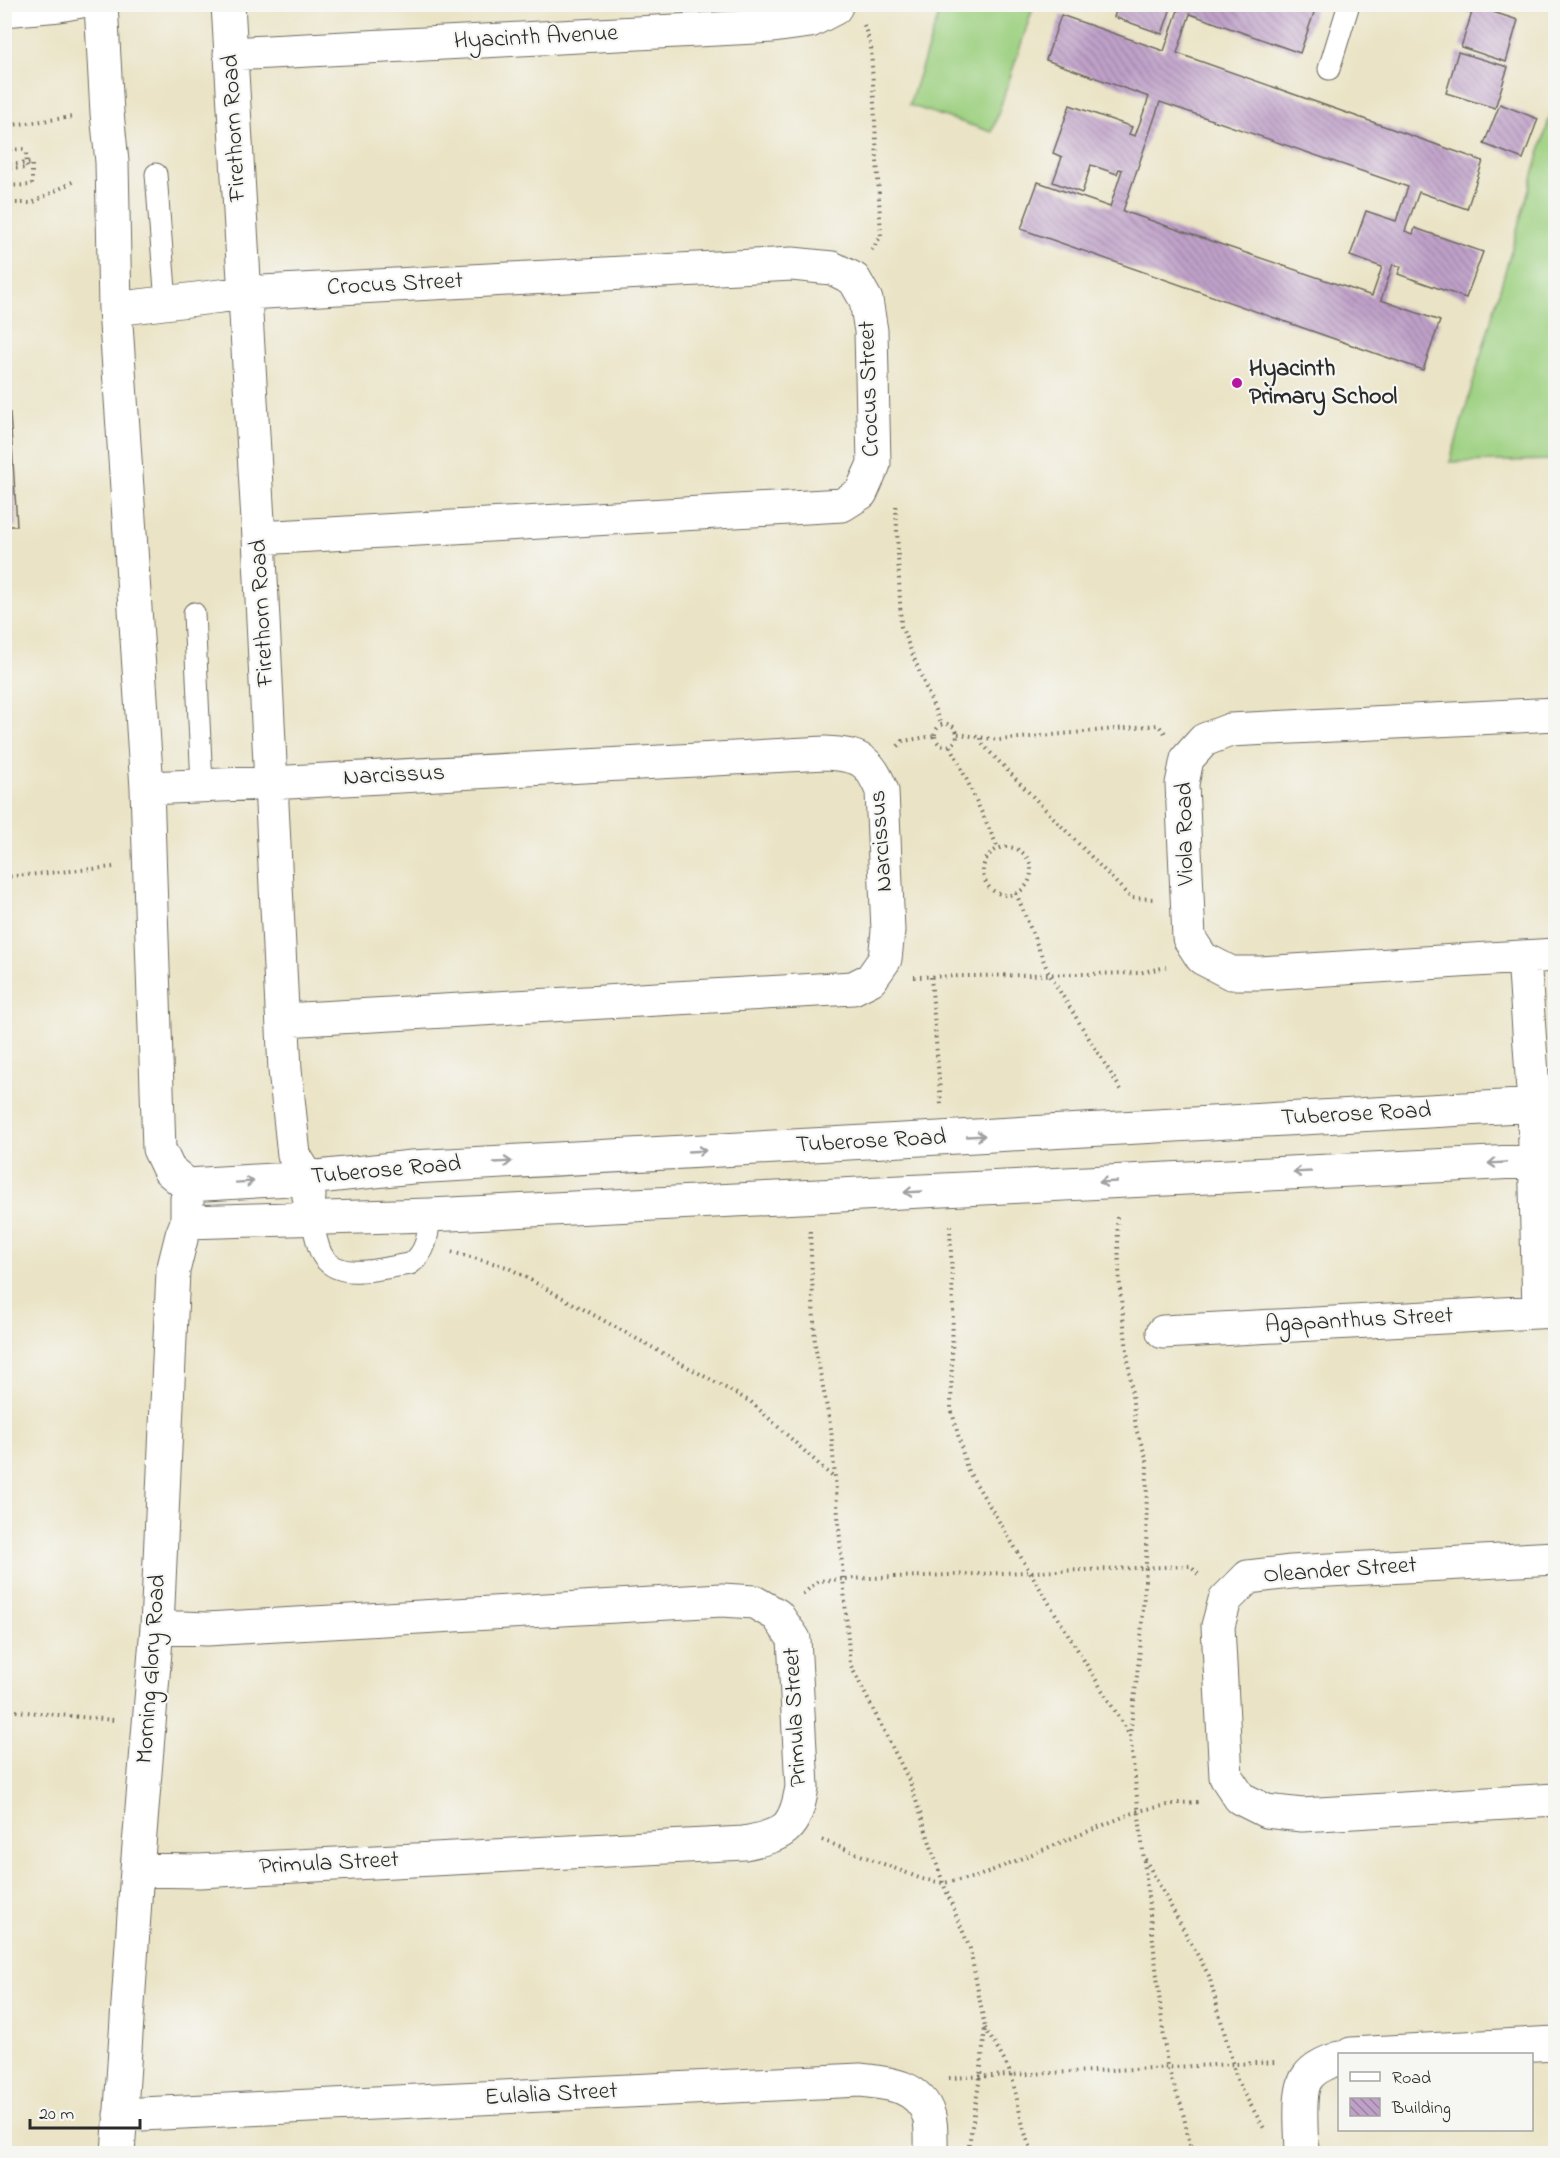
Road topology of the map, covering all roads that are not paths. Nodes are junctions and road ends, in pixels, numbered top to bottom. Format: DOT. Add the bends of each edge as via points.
graph roads {
  1 [pos="100,4"];
  2 [pos="228,4"];
  3 [pos="1349,4"];
  4 [pos="850,12"];
  5 [pos="4,16"];
  6 [pos="230,54"];
  7 [pos="1329,69"];
  8 [pos="156,174"];
  9 [pos="245,293"];
  10 [pos="166,303"];
  11 [pos="115,309"];
  12 [pos="259,538"];
  13 [pos="194,613"];
  14 [pos="1556,714"];
  15 [pos="270,783"];
  16 [pos="202,785"];
  17 [pos="147,788"];
  18 [pos="1540,956"];
  19 [pos="284,1020"];
  20 [pos="1545,1105"];
  21 [pos="1546,1160"];
  22 [pos="308,1178"];
  23 [pos="187,1185"];
  24 [pos="311,1218"];
  25 [pos="187,1222"];
  26 [pos="428,1230"];
  27 [pos="1547,1311"];
  28 [pos="1163,1332"];
  29 [pos="1556,1558"];
  30 [pos="157,1627"];
  31 [pos="1556,1800"];
  32 [pos="137,1870"];
  33 [pos="1556,2043"];
  34 [pos="1385,2053"];
  35 [pos="1338,2059"];
  36 [pos="120,2115"];
  37 [pos="118,2154"];
  38 [pos="931,2154"];
  39 [pos="1302,2154"];
  1 -- 5 [label="lane"];
  1 -- 11 [label="street" via="112,162"];
  2 -- 6 [label="street, Firethorn Road"];
  3 -- 7 [label="lane"];
  4 -- 6 [label="street, Hyacinth Avenue" via="835,8 810,21 774,26"];
  6 -- 9 [label="street, Firethorn Road"];
  8 -- 10 [label="lane"];
  9 -- 10 [label="street, Crocus Street"];
  9 -- 12 [label="street, Firethorn Road"];
  9 -- 12 [label="street, Crocus Street" via="792,264 832,268 854,279 866,300 871,331 874,464 861,493 842,505"];
  10 -- 11 [label="street, Crocus Street"];
  11 -- 17 [label="street"];
  12 -- 15 [label="street, Firethorn Road"];
  13 -- 16 [label="lane"];
  14 -- 18 [label="street, Viola Road" via="1230,730 1204,740 1187,759 1182,784 1189,938 1202,958 1231,973"];
  15 -- 16 [label="street, Narcissus"];
  15 -- 19 [label="street, Firethorn Road"];
  15 -- 19 [label="street, Narcissus" via="825,753 851,754 874,770 882,791 888,931 885,959 871,979 853,988"];
  16 -- 17 [label="street, Narcissus"];
  17 -- 23 [label="street" via="159,1149 169,1170"];
  18 -- 20 [label="street, Viola Road"];
  19 -- 22 [label="street, Firethorn Road" via="294,1155"];
  20 -- 21 [label="street, Viola Road"];
  22 -- 20 [label="street, Tuberose Road, one-way" via="412,1167"];
  21 -- 26 [label="street, Tuberose Road, one-way" via="808,1197"];
  21 -- 27 [label="street, Viola Road"];
  23 -- 22 [label="street, Tuberose Road, one-way"];
  22 -- 24 [label="street, Firethorn Road"];
  23 -- 25 [label="street, Morning Glory Road"];
  24 -- 25 [label="street, Tuberose Road"];
  24 -- 26 [label="street, Tuberose Road"];
  24 -- 26 [label="lane" via="322,1257 334,1268 351,1272 410,1264 416,1260"];
  25 -- 30 [label="street, Morning Glory Road" via="173,1271"];
  27 -- 28 [label="street, Agapanthus Street"];
  29 -- 31 [label="street, Oleander Street" via="1248,1577 1225,1600 1218,1626 1226,1777 1240,1798 1266,1811 1302,1815"];
  30 -- 32 [label="street, Morning Glory Road"];
  30 -- 32 [label="street, Primula Street" via="207,1629 722,1600 754,1602 777,1615 794,1639 802,1787 798,1810 787,1827 770,1838 744,1843 199,1871"];
  32 -- 36 [label="street, Morning Glory Road"];
  33 -- 34 [label="street"];
  35 -- 39 [label="street" via="1326,2062 1306,2078 1301,2102"];
  36 -- 37 [label="street, Morning Glory Road"];
  36 -- 38 [label="street, Eulalia Street" via="860,2080 893,2084 919,2097 929,2117"];
}
